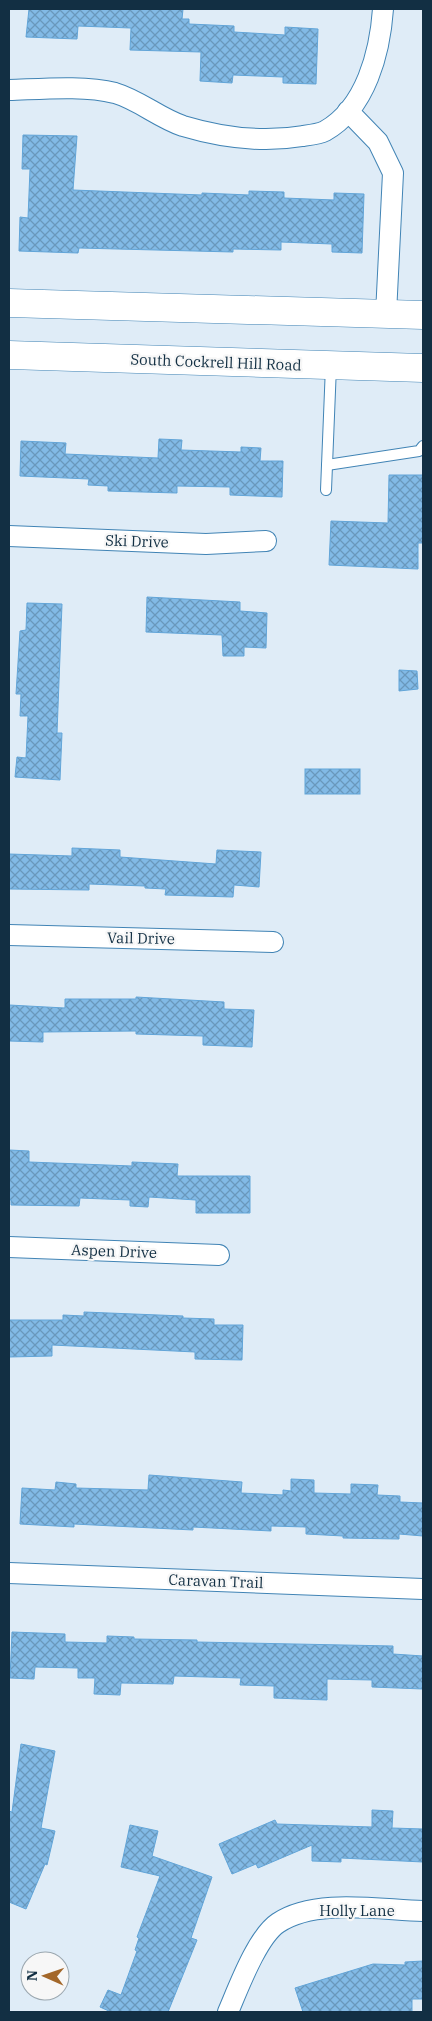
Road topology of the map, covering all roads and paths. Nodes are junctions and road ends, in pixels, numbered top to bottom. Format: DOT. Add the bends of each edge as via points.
graph roads {
  1 [pos="383,9"];
  2 [pos="9,90"];
  3 [pos="348,111"];
  4 [pos="9,303"];
  5 [pos="386,314"];
  6 [pos="423,315"];
  7 [pos="9,355"];
  8 [pos="331,365"];
  9 [pos="423,368"];
  10 [pos="423,446"];
  11 [pos="327,465"];
  12 [pos="326,490"];
  13 [pos="9,536"];
  14 [pos="266,541"];
  15 [pos="9,935"];
  16 [pos="273,942"];
  17 [pos="9,1247"];
  18 [pos="219,1255"];
  19 [pos="9,1573"];
  20 [pos="423,1589"];
  21 [pos="423,1911"];
  22 [pos="228,2012"];
  1 -- 3 [label="street" via="381,38 362,90"];
  2 -- 3 [label="street" via="114,93 181,125 224,137 261,140 324,132"];
  3 -- 5 [label="street" via="378,142 393,173"];
  4 -- 5 [label="main road"];
  5 -- 6 [label="main road"];
  7 -- 8 [label="main road, South Cockrell Hill Road"];
  8 -- 9 [label="main road, South Cockrell Hill Road"];
  8 -- 11 [label="lane"];
  10 -- 11 [label="lane" via="419,451"];
  11 -- 12 [label="lane"];
  13 -- 14 [label="street, Ski Drive" via="206,544"];
  15 -- 16 [label="street, Vail Drive"];
  17 -- 18 [label="street, Aspen Drive"];
  19 -- 20 [label="street, Caravan Trail"];
  21 -- 22 [label="street, Holly Lane" via="329,1908 301,1911 276,1924 253,1955"];
}
